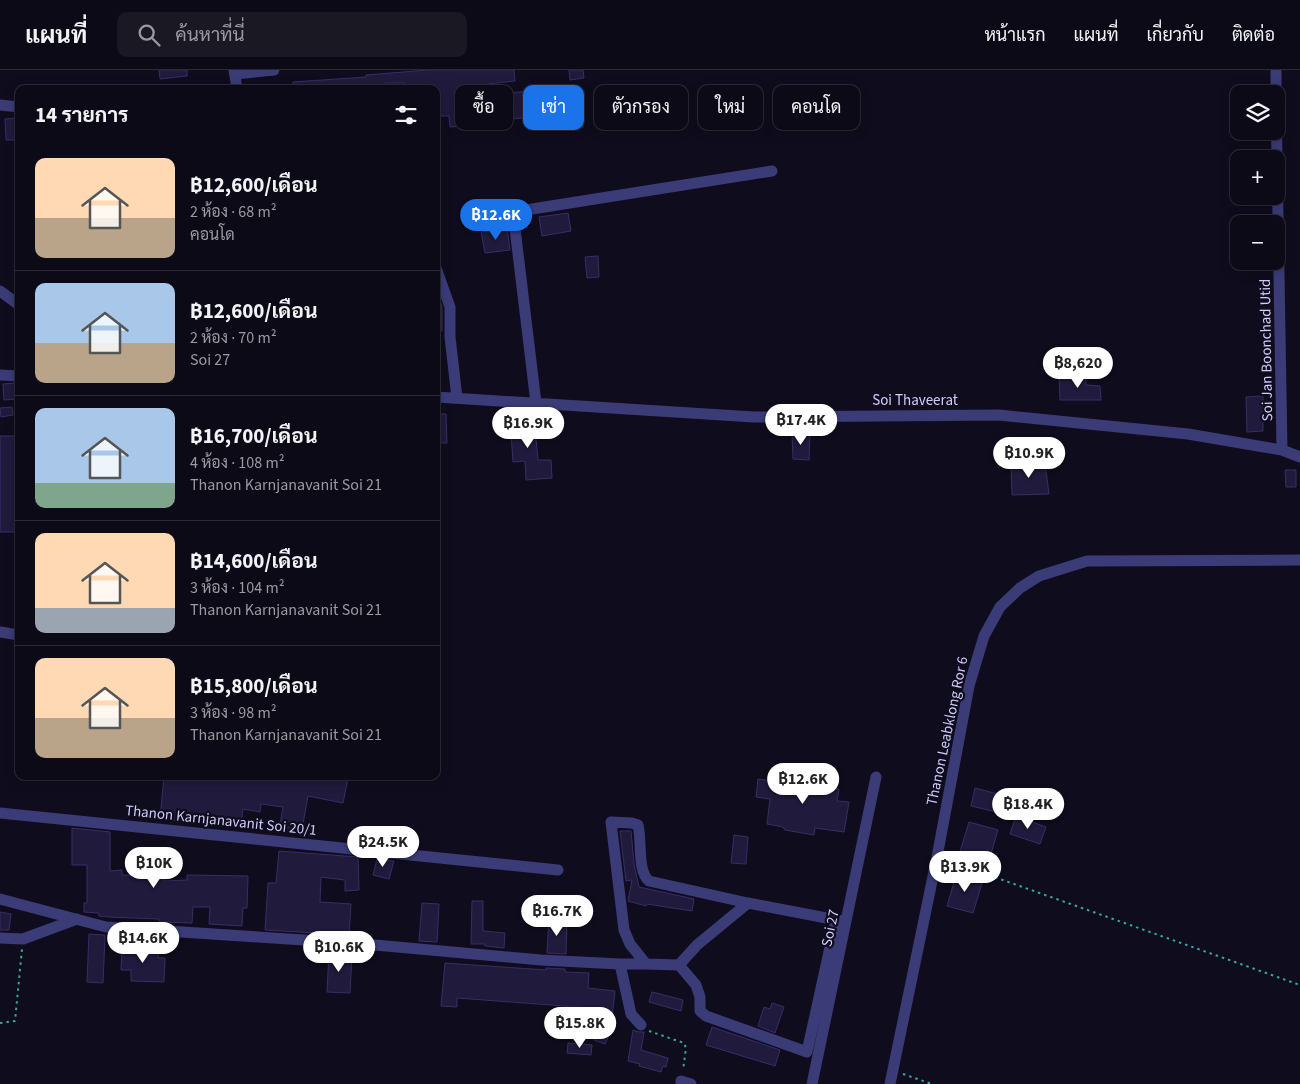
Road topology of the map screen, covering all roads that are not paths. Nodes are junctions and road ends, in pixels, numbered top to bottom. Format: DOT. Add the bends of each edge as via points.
graph roads {
  1 [pos="274,70"];
  2 [pos="1276,70"];
  3 [pos="234,72"];
  4 [pos="236,85"];
  5 [pos="1276,85"];
  6 [pos="0,105"];
  7 [pos="15,106"];
  8 [pos="1277,140"];
  9 [pos="772,171"];
  10 [pos="513,212"];
  11 [pos="472,216"];
  12 [pos="440,279"];
  13 [pos="0,291"];
  14 [pos="15,301"];
  15 [pos="0,375"];
  16 [pos="15,376"];
  17 [pos="440,397"];
  18 [pos="457,398"];
  19 [pos="536,403"];
  20 [pos="1282,450"];
  21 [pos="1300,457"];
  22 [pos="1300,560"];
  23 [pos="0,632"];
  24 [pos="15,634"];
  25 [pos="876,777"];
  26 [pos="0,813"];
  27 [pos="558,870"];
  28 [pos="0,899"];
  29 [pos="748,903"];
  30 [pos="77,919"];
  31 [pos="841,921"];
  32 [pos="0,938"];
  33 [pos="620,964"];
  34 [pos="646,964"];
  35 [pos="679,965"];
  36 [pos="641,1025"];
  37 [pos="812,1084"];
  38 [pos="890,1084"];
  1 -- 3 [label="street"];
  2 -- 5 [label="street"];
  3 -- 4 [label="street"];
  6 -- 7 [label="street"];
  8 -- 20 [label="street, Soi Jan Boonchad Utid"];
  9 -- 10 [label="street"];
  10 -- 11 [label="street"];
  10 -- 19 [label="street"];
  12 -- 18 [label="street" via="450,307"];
  13 -- 14 [label="street"];
  15 -- 16 [label="street"];
  17 -- 18 [label="street, Soi Thaveerat"];
  18 -- 19 [label="street, Soi Thaveerat"];
  19 -- 20 [label="street, Soi Thaveerat" via="754,417 999,415 1188,434"];
  20 -- 21 [label="street, Soi Thaveerat"];
  22 -- 38 [label="street, Thanon Leabklong Ror 6" via="1087,562 1044,574 1020,588 1000,607 980,646 967,694"];
  23 -- 24 [label="street"];
  25 -- 31 [label="street, Soi 27"];
  26 -- 27 [label="street, Thanon Karnjanavanit Soi 20/1"];
  28 -- 30 [label="street"];
  29 -- 31 [label="street"];
  29 -- 34 [label="street" via="649,881 642,868 638,825 611,822 624,930 630,944"];
  29 -- 35 [label="street" via="697,945"];
  30 -- 32 [label="street" via="23,939"];
  30 -- 33 [label="street" via="106,927"];
  31 -- 35 [label="street" via="807,1052 702,1014 696,985"];
  31 -- 37 [label="street, Soi 27"];
  33 -- 34 [label="street"];
  33 -- 36 [label="street" via="632,1016"];
  34 -- 35 [label="street"];
}
